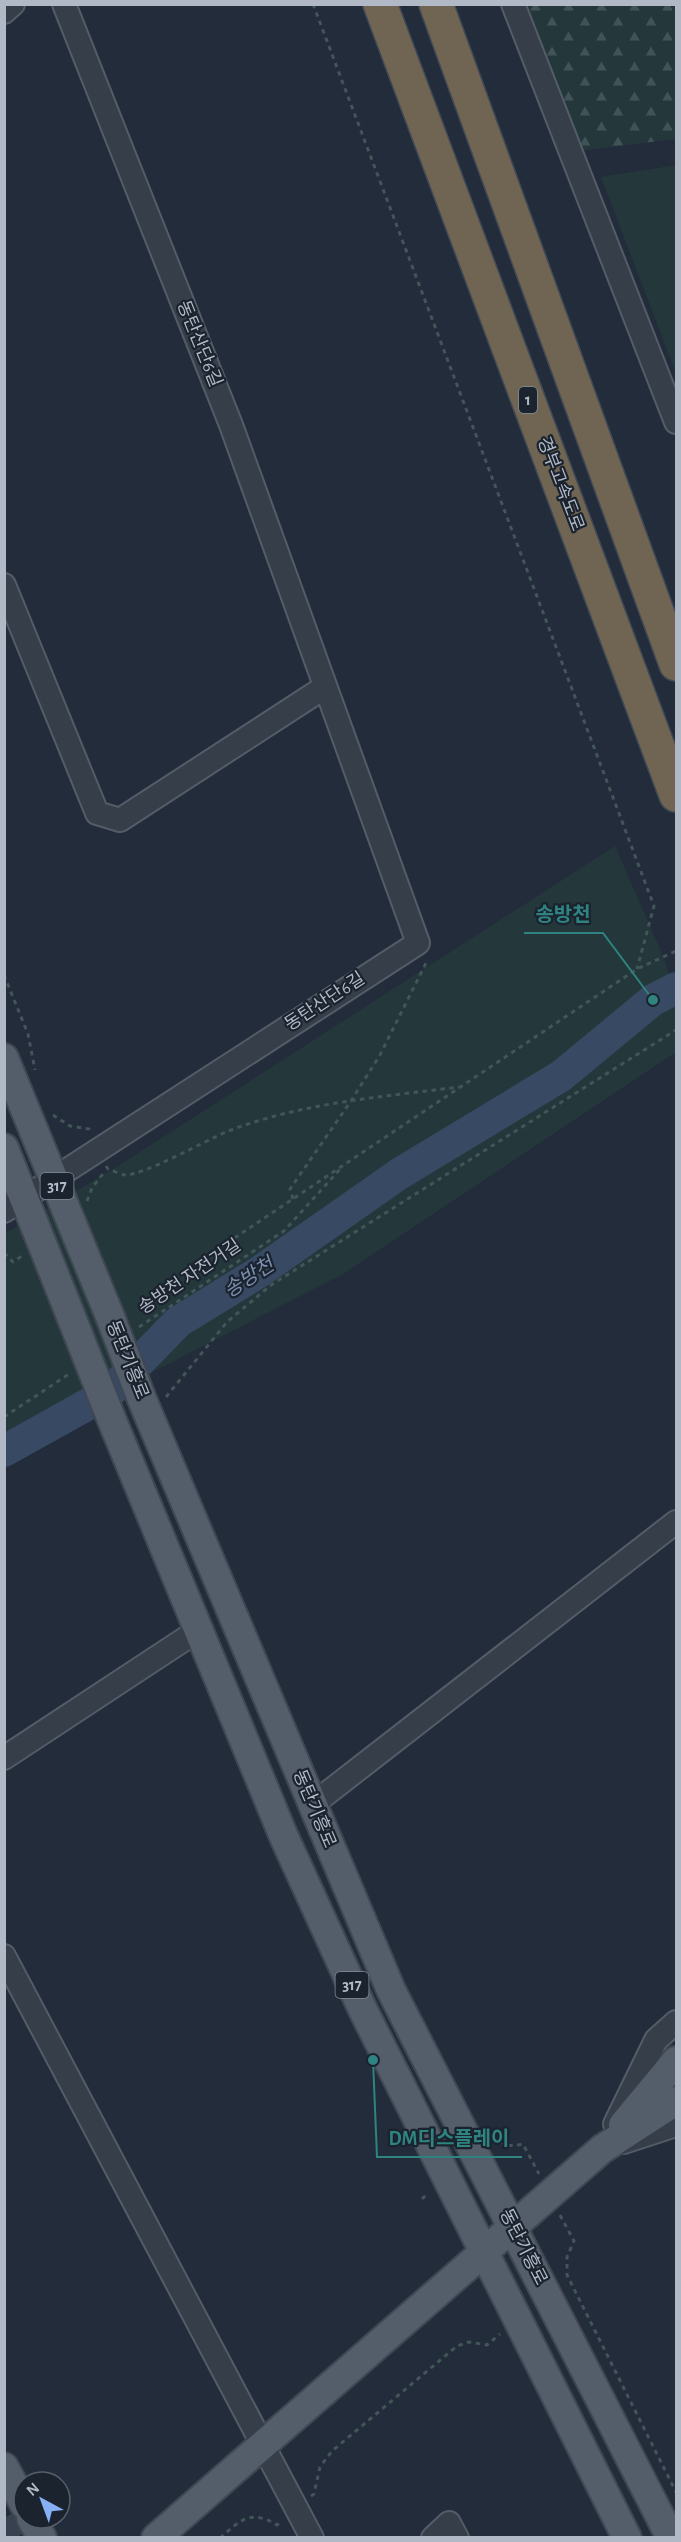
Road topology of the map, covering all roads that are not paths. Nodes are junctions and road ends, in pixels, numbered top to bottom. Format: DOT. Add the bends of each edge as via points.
graph roads {
  1 [pos="13,4"];
  2 [pos="64,4"];
  3 [pos="380,4"];
  4 [pos="436,4"];
  5 [pos="513,4"];
  6 [pos="4,12"];
  7 [pos="676,422"];
  8 [pos="4,585"];
  9 [pos="676,664"];
  10 [pos="325,687"];
  11 [pos="676,795"];
  12 [pos="4,1058"];
  13 [pos="4,1148"];
  14 [pos="54,1178"];
  15 [pos="15,1204"];
  16 [pos="676,1522"];
  17 [pos="200,1629"];
  18 [pos="4,1758"];
  19 [pos="312,1805"];
  20 [pos="4,1956"];
  21 [pos="676,2022"];
  22 [pos="676,2061"];
  23 [pos="676,2101"];
  24 [pos="676,2125"];
  25 [pos="602,2149"];
  26 [pos="513,2226"];
  27 [pos="485,2250"];
  28 [pos="264,2446"];
  29 [pos="4,2467"];
  30 [pos="12,2482"];
  31 [pos="156,2538"];
  32 [pos="312,2538"];
  33 [pos="433,2538"];
  34 [pos="457,2538"];
  35 [pos="627,2538"];
  36 [pos="671,2538"];
  1 -- 6 [label="street"];
  2 -- 10 [label="street, 동탄산단6길" via="231,425"];
  3 -- 11 [label="highway, 경부고속도로 / 1"];
  4 -- 9 [label="highway"];
  5 -- 7 [label="street"];
  8 -- 10 [label="street" via="97,813 120,820"];
  10 -- 14 [label="street, 동탄산단6길" via="418,943"];
  12 -- 14 [label="main road, 동탄기흥로 / 317"];
  13 -- 15 [label="main road, 동탄기흥로 / 317"];
  14 -- 15 [label="street, 동탄산단6길"];
  14 -- 19 [label="main road, 동탄기흥로 / 317, bridge" via="109,1314 154,1397"];
  15 -- 17 [label="main road, 동탄기흥로 / 317, bridge" via="78,1334"];
  16 -- 19 [label="street"];
  17 -- 18 [label="street"];
  17 -- 27 [label="main road, 동탄기흥로 / 317" via="284,1838 352,1987"];
  19 -- 26 [label="main road, 동탄기흥로 / 317" via="391,1990"];
  20 -- 28 [label="street"];
  21 -- 25 [label="street" via="656,2040"];
  22 -- 25 [label="main road"];
  23 -- 25 [label="main road"];
  24 -- 25 [label="street"];
  25 -- 26 [label="main road"];
  26 -- 27 [label="main road"];
  26 -- 36 [label="main road, 동탄기흥로 / 317"];
  27 -- 28 [label="main road"];
  27 -- 35 [label="main road, 동탄기흥로 / 317"];
  28 -- 31 [label="main road"];
  28 -- 32 [label="street"];
  29 -- 30 [label="main road"];
  33 -- 34 [label="street" via="449,2523"];
}
